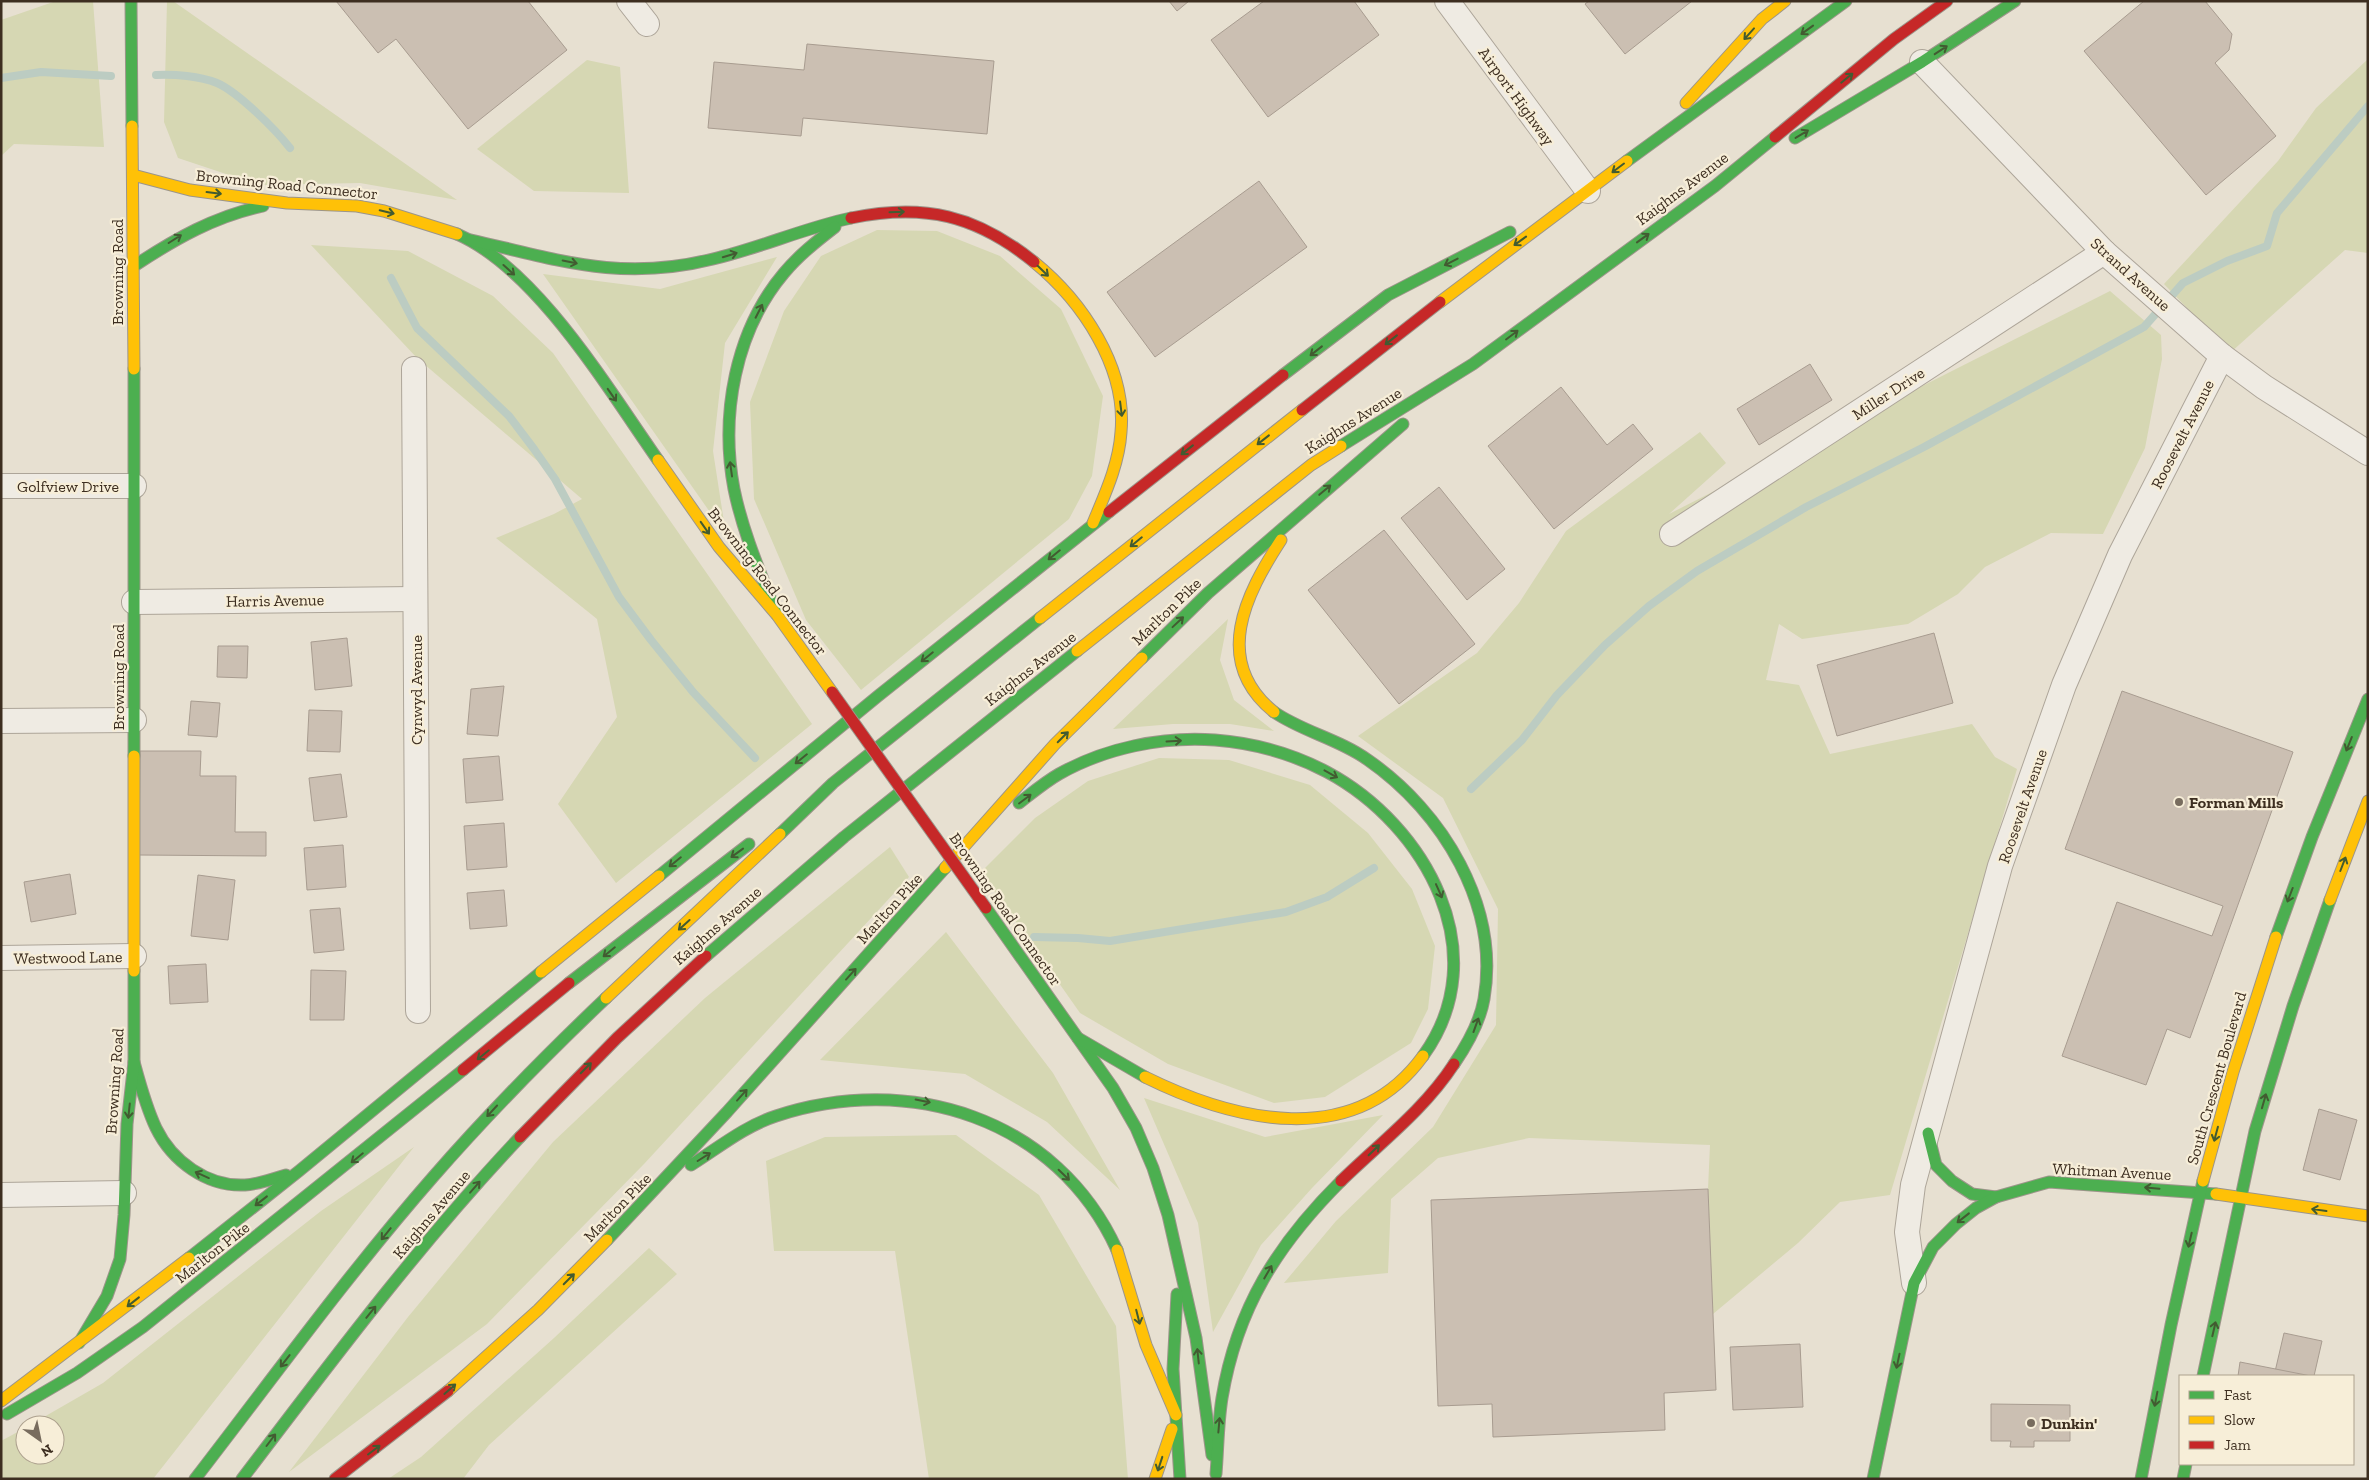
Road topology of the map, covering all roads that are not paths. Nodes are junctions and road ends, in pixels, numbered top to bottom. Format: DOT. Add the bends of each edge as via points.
graph roads {
  1 [pos="131,1"];
  2 [pos="629,1"];
  3 [pos="1447,1"];
  4 [pos="1785,1"];
  5 [pos="1846,1"];
  6 [pos="1947,1"];
  7 [pos="2015,1"];
  8 [pos="647,24"];
  9 [pos="1922,62"];
  10 [pos="1648,145"];
  11 [pos="133,174"];
  12 [pos="1715,186"];
  13 [pos="1588,191"];
  14 [pos="286,202"];
  15 [pos="848,218"];
  16 [pos="471,240"];
  17 [pos="2104,252"];
  18 [pos="134,266"];
  19 [pos="2222,356"];
  20 [pos="1473,364"];
  21 [pos="414,369"];
  22 [pos="2368,453"];
  23 [pos="1,486"];
  24 [pos="134,486"];
  25 [pos="1299,512"];
  26 [pos="1092,524"];
  27 [pos="1672,534"];
  28 [pos="415,599"];
  29 [pos="134,602"];
  30 [pos="777,615"];
  31 [pos="2368,699"];
  32 [pos="1,720"];
  33 [pos="134,720"];
  34 [pos="833,783"];
  35 [pos="2368,801"];
  36 [pos="972,838"];
  37 [pos="134,956"];
  38 [pos="1,958"];
  39 [pos="418,1012"];
  40 [pos="1078,1038"];
  41 [pos="134,1062"];
  42 [pos="1928,1133"];
  43 [pos="299,1171"];
  44 [pos="662,1183"];
  45 [pos="2201,1192"];
  46 [pos="124,1194"];
  47 [pos="1,1195"];
  48 [pos="1996,1197"];
  49 [pos="2238,1199"];
  50 [pos="2368,1216"];
  51 [pos="1178,1263"];
  52 [pos="1914,1283"];
  53 [pos="79,1343"];
  54 [pos="2203,1375"];
  55 [pos="1,1401"];
  56 [pos="1176,1415"];
  57 [pos="1,1417"];
  58 [pos="2186,1465"];
  59 [pos="1216,1476"];
  60 [pos="195,1479"];
  61 [pos="242,1479"];
  62 [pos="335,1479"];
  63 [pos="1155,1479"];
  64 [pos="1180,1479"];
  65 [pos="1873,1479"];
  66 [pos="2141,1479"];
  67 [pos="2183,1479"];
  1 -- 11 [label="main road, Browning Road"];
  2 -- 8 [label="street"];
  3 -- 13 [label="street, Airport Highway"];
  4 -- 10 [label="main road, one-way" via="1762,19"];
  5 -- 10 [label="main road, Kaighns Avenue, one-way"];
  12 -- 6 [label="main road, Kaighns Avenue, one-way" via="1894,39"];
  9 -- 7 [label="main road, one-way"];
  12 -- 9 [label="main road, one-way"];
  9 -- 17 [label="street, Strand Avenue"];
  10 -- 13 [label="main road, Kaighns Avenue, one-way"];
  11 -- 14 [label="main road, Browning Road Connector, one-way" via="190,190"];
  11 -- 18 [label="main road, Browning Road"];
  20 -- 12 [label="main road, Kaighns Avenue, one-way"];
  13 -- 26 [label="main road, one-way" via="1388,295"];
  13 -- 34 [label="main road, Kaighns Avenue, one-way" via="1388,342"];
  14 -- 16 [label="main road, Browning Road Connector, one-way" via="357,206 384,211 444,228"];
  18 -- 14 [label="main road, one-way" via="210,221 238,211"];
  16 -- 15 [label="main road, one-way" via="587,266 637,270 714,259"];
  15 -- 26 [label="main road, one-way" via="908,211 960,218 1021,252 1085,317 1113,373 1122,418 1119,452"];
  30 -- 15 [label="main road, one-way" via="750,543 731,471 729,427 735,376 751,326 776,283 805,250"];
  16 -- 30 [label="main road, Browning Road Connector, one-way" via="510,270 565,328 719,547"];
  17 -- 19 [label="street, Strand Avenue"];
  17 -- 27 [label="street, Miller Drive"];
  18 -- 24 [label="main road, Browning Road"];
  19 -- 22 [label="street, Strand Avenue" via="2264,387"];
  19 -- 42 [label="street, Roosevelt Avenue" via="2120,555 2064,685 2000,866"];
  25 -- 20 [label="main road, Marlton Pike, one-way"];
  61 -- 20 [label="main road, Kaighns Avenue, one-way" via="459,1204 545,1109 650,1006 844,837 1311,465"];
  21 -- 28 [label="street, Cynwyd Avenue"];
  23 -- 24 [label="street, Golfview Drive"];
  24 -- 29 [label="main road, Browning Road"];
  36 -- 25 [label="main road, Marlton Pike, one-way" via="1055,744 1147,652"];
  59 -- 25 [label="main road, one-way" via="1224,1386 1240,1331 1268,1270 1284,1244 1320,1201 1448,1076 1464,1052 1477,1023 1486,981 1485,940 1477,904 1466,876 1437,828 1384,771 1349,749 1278,714 1255,694 1246,678 1238,645 1242,610 1256,579"];
  26 -- 43 [label="main road, one-way"];
  28 -- 29 [label="street, Harris Avenue"];
  28 -- 39 [label="street, Cynwyd Avenue"];
  29 -- 33 [label="main road, Browning Road"];
  30 -- 40 [label="main road, Browning Road Connector, bridge"];
  31 -- 45 [label="main road, South Crescent Boulevard, one-way" via="2321,813 2264,969 2232,1073"];
  32 -- 33 [label="street"];
  33 -- 37 [label="main road, Browning Road"];
  34 -- 57 [label="main road, Marlton Pike, one-way" via="674,898 188,1292 78,1373"];
  34 -- 60 [label="main road, Kaighns Avenue, one-way" via="493,1110 349,1279"];
  49 -- 35 [label="main road, one-way" via="2296,998"];
  36 -- 40 [label="main road, one-way" via="1050,780 1111,752 1168,741 1245,743 1315,765 1363,795 1409,841 1445,906 1451,926 1455,969 1450,999 1438,1032 1415,1067 1398,1082 1380,1096 1347,1110 1316,1117 1268,1118 1218,1108 1156,1083"];
  44 -- 36 [label="main road, Marlton Pike, one-way"];
  37 -- 38 [label="street, Westwood Lane"];
  37 -- 41 [label="main road, Browning Road"];
  40 -- 51 [label="main road, Browning Road Connector" via="1116,1094 1142,1141 1162,1192"];
  43 -- 41 [label="main road, one-way" via="257,1185 240,1186 222,1184 190,1170 168,1150 156,1129"];
  41 -- 46 [label="main road, Browning Road, one-way"];
  42 -- 48 [label="main road" via="1936,1165 1952,1181 1972,1194"];
  42 -- 52 [label="street, Roosevelt Avenue" via="1914,1185 1908,1232"];
  43 -- 53 [label="main road, one-way"];
  44 -- 56 [label="main road, one-way" via="752,1127 775,1116 822,1103 890,1097 976,1116 1014,1136 1047,1160 1092,1206 1123,1264 1143,1336"];
  62 -- 44 [label="main road, Marlton Pike, one-way" via="413,1421 538,1310"];
  45 -- 48 [label="main road, Whitman Avenue, one-way" via="2049,1182"];
  45 -- 49 [label="main road, Whitman Avenue"];
  45 -- 66 [label="main road, South Crescent Boulevard, one-way"];
  46 -- 47 [label="street"];
  46 -- 53 [label="main road, Browning Road" via="123,1238 115,1277"];
  48 -- 52 [label="main road, Whitman Avenue, one-way" via="1976,1208 1944,1236 1933,1248"];
  50 -- 49 [label="main road, Whitman Avenue, one-way"];
  54 -- 49 [label="main road, one-way" via="2224,1288"];
  51 -- 56 [label="main road, Browning Road Connector" via="1173,1369"];
  59 -- 51 [label="main road, Browning Road Connector, one-way" via="1196,1338"];
  52 -- 65 [label="main road, Whitman Avenue, one-way"];
  53 -- 55 [label="main road"];
  56 -- 63 [label="main road, one-way"];
  56 -- 64 [label="main road, Browning Road Connector"];
  58 -- 67 [label="main road"];
}
